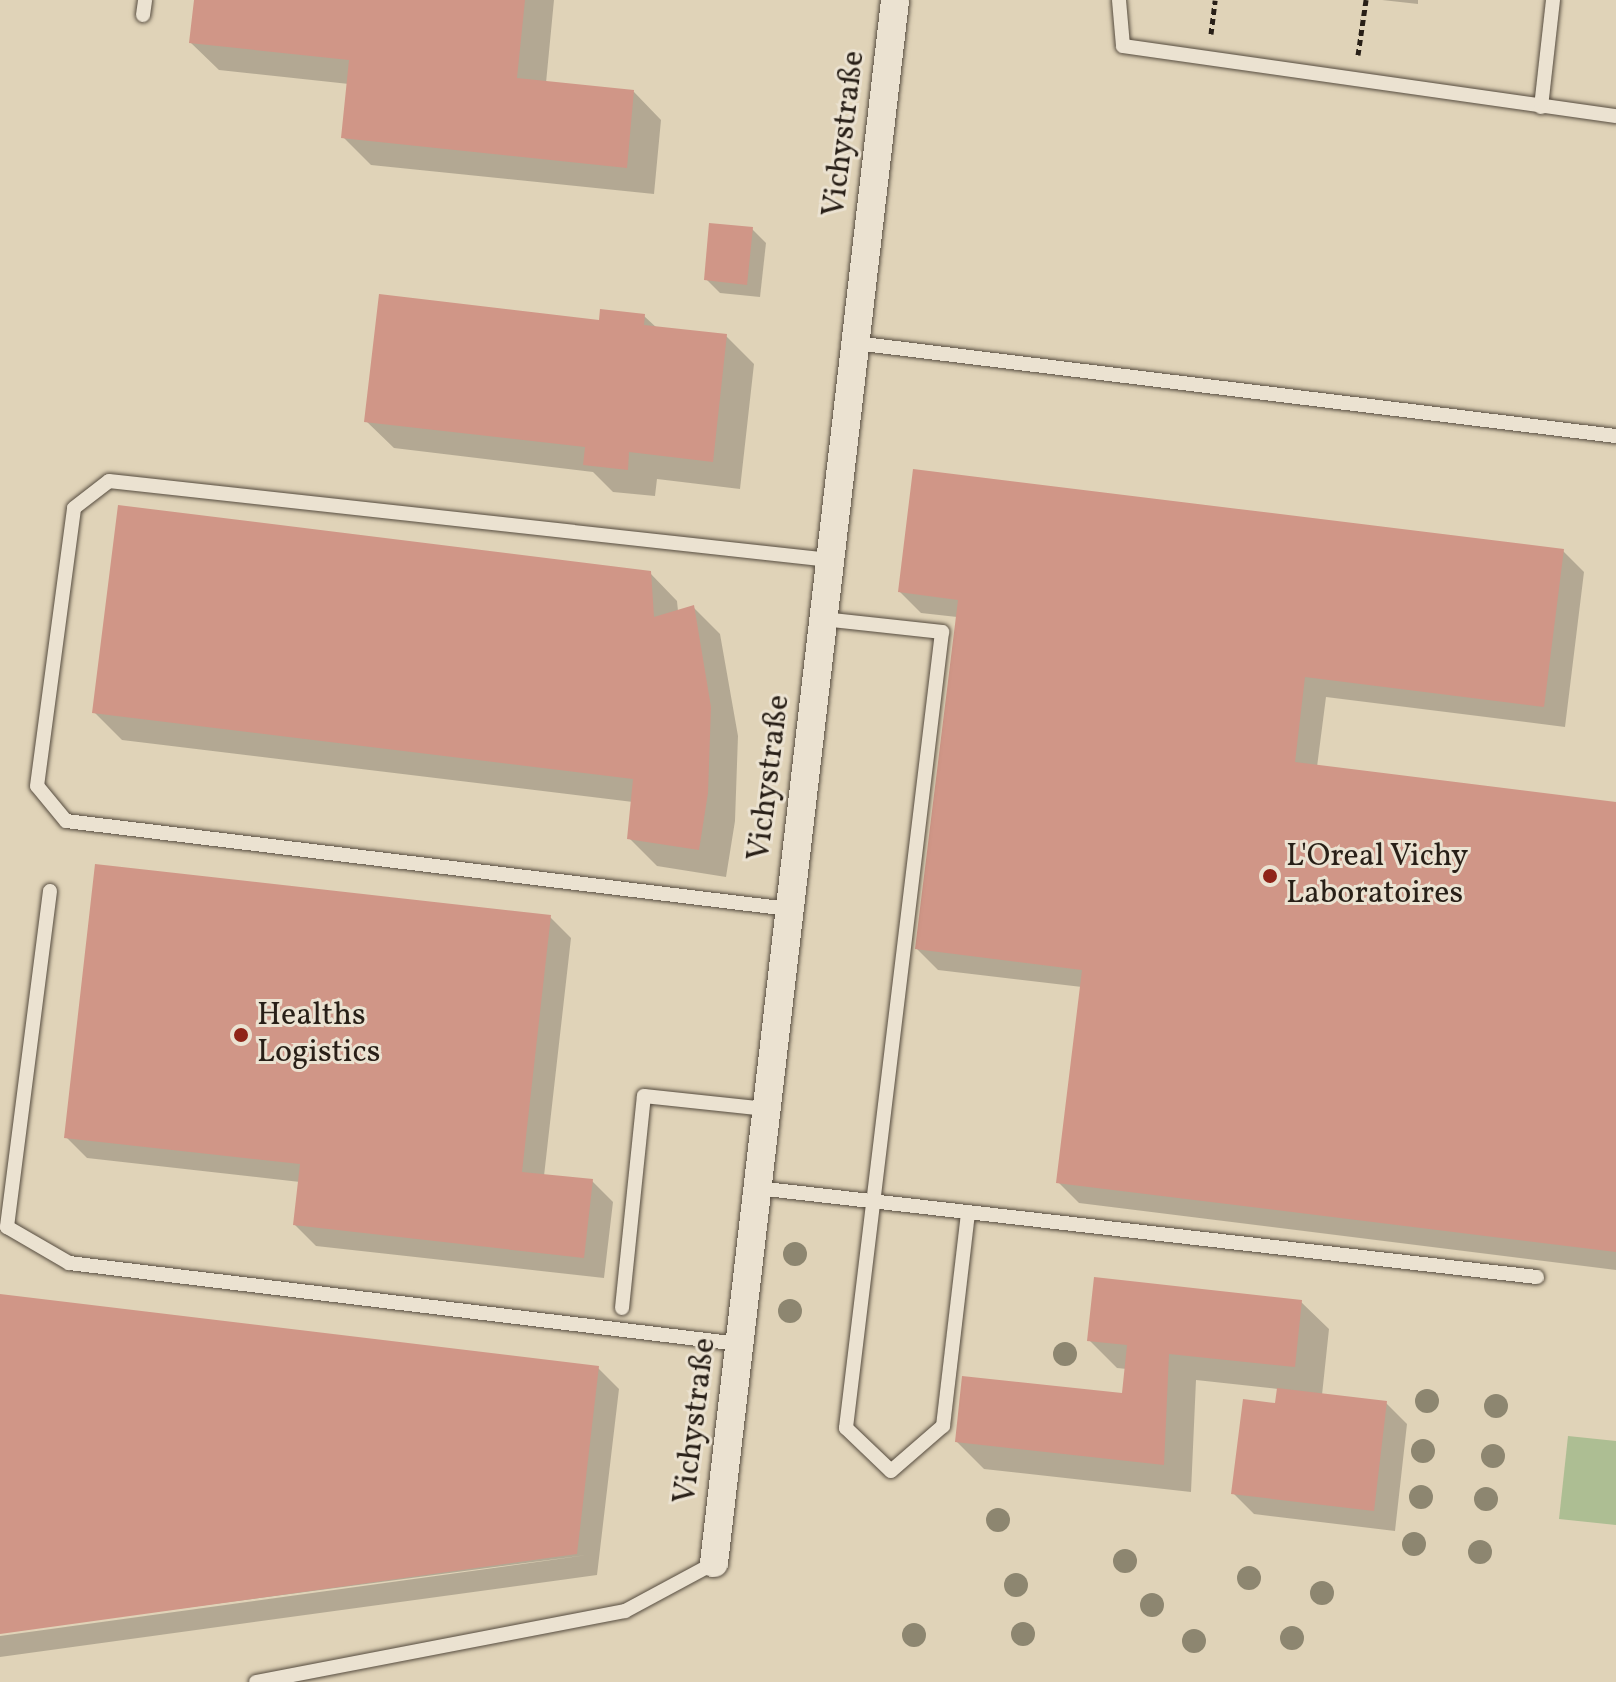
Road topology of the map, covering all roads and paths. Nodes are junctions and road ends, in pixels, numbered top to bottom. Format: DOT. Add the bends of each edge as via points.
graph roads {
  1 [pos="895,0"];
  2 [pos="1119,0"];
  3 [pos="1215,0"];
  4 [pos="1366,0"];
  5 [pos="1553,0"];
  6 [pos="1208,59"];
  7 [pos="1355,80"];
  8 [pos="1541,107"];
  9 [pos="1616,116"];
  10 [pos="855,343"];
  11 [pos="1616,436"];
  12 [pos="830,560"];
  13 [pos="823,619"];
  14 [pos="50,891"];
  15 [pos="789,909"];
  16 [pos="766,1109"];
  17 [pos="757,1188"];
  18 [pos="872,1201"];
  19 [pos="968,1212"];
  20 [pos="1537,1277"];
  21 [pos="622,1308"];
  22 [pos="739,1344"];
  23 [pos="714,1563"];
  24 [pos="256,1682"];
  1 -- 10 [label="street, Vichystraße"];
  2 -- 6 [label="lane" via="1123,46"];
  3 -- 6 [label="path"];
  4 -- 7 [label="path"];
  5 -- 8 [label="lane"];
  6 -- 7 [label="lane"];
  7 -- 8 [label="lane"];
  8 -- 9 [label="lane"];
  10 -- 11 [label="lane"];
  10 -- 12 [label="street, Vichystraße"];
  12 -- 13 [label="street, Vichystraße"];
  12 -- 15 [label="lane" via="109,481 74,508 37,786 66,821"];
  13 -- 15 [label="street, Vichystraße"];
  13 -- 18 [label="lane" via="942,632"];
  14 -- 22 [label="lane" via="7,1227 69,1263"];
  15 -- 16 [label="street, Vichystraße"];
  16 -- 17 [label="street, Vichystraße"];
  16 -- 21 [label="lane" via="644,1096"];
  17 -- 18 [label="lane"];
  17 -- 22 [label="street, Vichystraße"];
  18 -- 19 [label="lane"];
  18 -- 19 [label="lane" via="846,1428 891,1471 943,1426"];
  19 -- 20 [label="lane"];
  22 -- 23 [label="street, Vichystraße"];
  23 -- 24 [label="lane" via="625,1611"];
}
